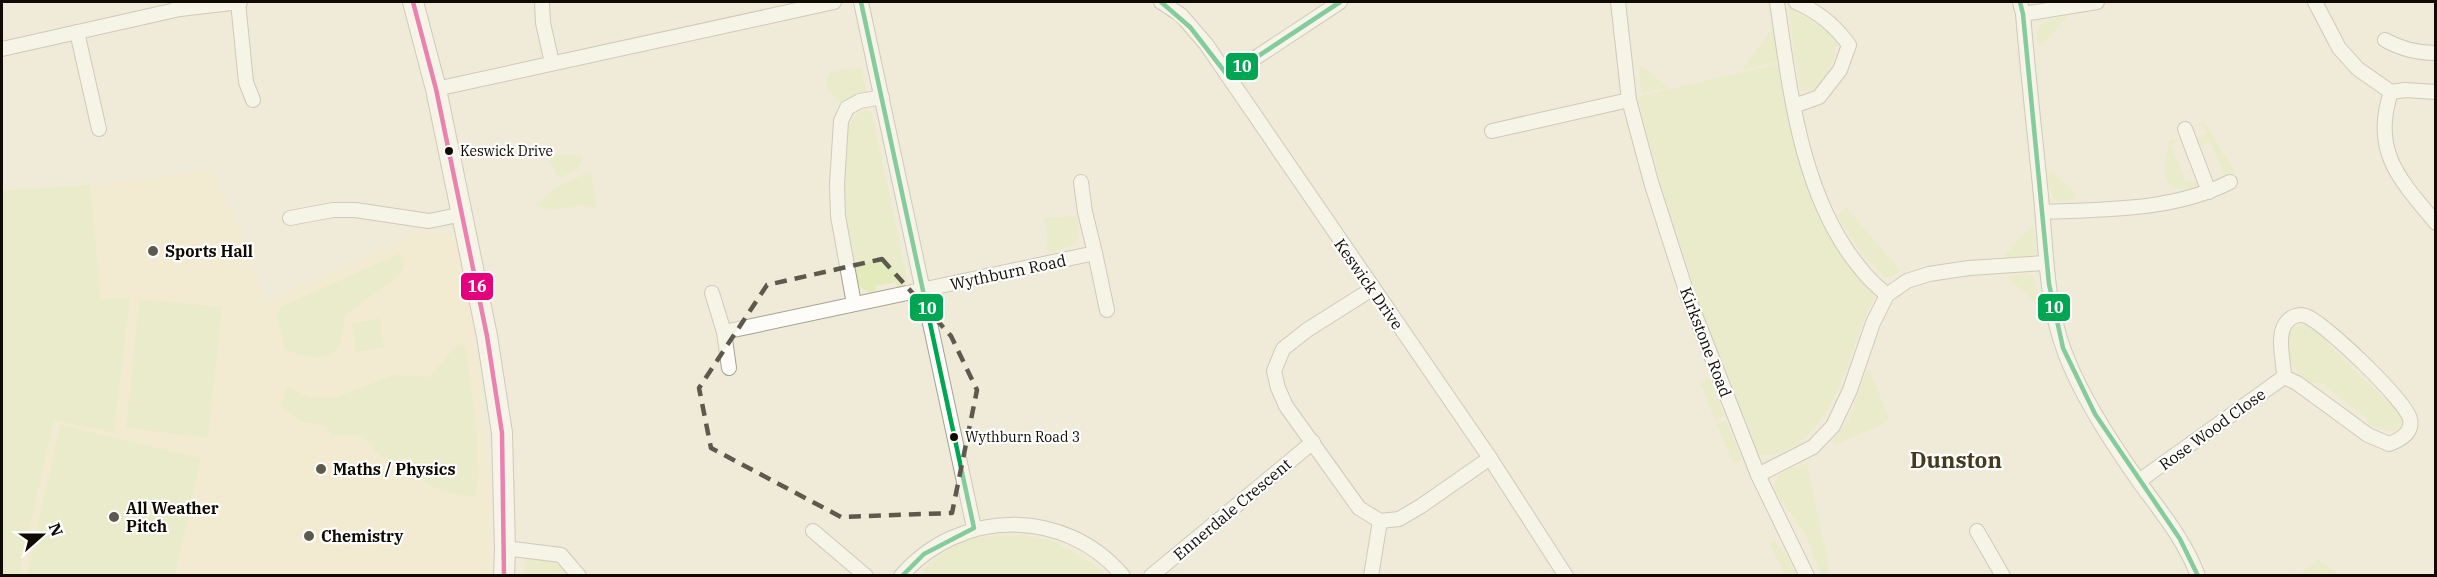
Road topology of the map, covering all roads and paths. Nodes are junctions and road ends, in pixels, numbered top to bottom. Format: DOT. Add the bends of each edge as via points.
graph roads {
  1 [pos="239,2"];
  2 [pos="413,2"];
  3 [pos="542,2"];
  4 [pos="834,2"];
  5 [pos="861,2"];
  6 [pos="1161,2"];
  7 [pos="1340,2"];
  8 [pos="1618,2"];
  9 [pos="1777,2"];
  10 [pos="1796,2"];
  11 [pos="2097,2"];
  12 [pos="2315,2"];
  13 [pos="179,5"];
  14 [pos="2022,8"];
  15 [pos="77,32"];
  16 [pos="2385,40"];
  17 [pos="2,49"];
  18 [pos="2436,53"];
  19 [pos="552,63"];
  20 [pos="1228,76"];
  21 [pos="436,89"];
  22 [pos="2391,92"];
  23 [pos="2436,92"];
  24 [pos="882,97"];
  25 [pos="252,100"];
  26 [pos="1629,100"];
  27 [pos="1794,106"];
  28 [pos="99,129"];
  29 [pos="2185,129"];
  30 [pos="1492,131"];
  31 [pos="1081,182"];
  32 [pos="2230,182"];
  33 [pos="2209,192"];
  34 [pos="2043,212"];
  35 [pos="463,214"];
  36 [pos="290,218"];
  37 [pos="2436,223"];
  38 [pos="1095,253"];
  39 [pos="2045,262"];
  40 [pos="1372,289"];
  41 [pos="922,290"];
  42 [pos="712,293"];
  43 [pos="1887,295"];
  44 [pos="854,304"];
  45 [pos="1107,310"];
  46 [pos="724,332"];
  47 [pos="729,368"];
  48 [pos="2284,377"];
  49 [pos="1313,442"];
  50 [pos="1490,459"];
  51 [pos="1758,475"];
  52 [pos="2139,481"];
  53 [pos="1380,521"];
  54 [pos="974,528"];
  55 [pos="813,531"];
  56 [pos="1977,531"];
  57 [pos="506,548"];
  58 [pos="504,576"];
  59 [pos="579,576"];
  60 [pos="866,576"];
  61 [pos="901,576"];
  62 [pos="1123,576"];
  63 [pos="1151,576"];
  64 [pos="1371,576"];
  65 [pos="1566,576"];
  66 [pos="1807,576"];
  67 [pos="2003,576"];
  68 [pos="2198,576"];
  1 -- 13 [label="street"];
  1 -- 25 [label="street" via="246,82"];
  2 -- 21 [label="main road"];
  3 -- 19 [label="street"];
  4 -- 19 [label="street"];
  5 -- 24 [label="street"];
  6 -- 20 [label="street, Keswick Drive" via="1187,22"];
  7 -- 20 [label="street"];
  8 -- 26 [label="street, Kirkstone Road"];
  9 -- 27 [label="street"];
  10 -- 27 [label="street" via="1838,28 1849,45 1840,70 1819,97"];
  11 -- 14 [label="street"];
  12 -- 22 [label="street" via="2339,48 2358,69"];
  13 -- 15 [label="street"];
  14 -- 34 [label="street"];
  15 -- 17 [label="street"];
  15 -- 28 [label="street"];
  16 -- 18 [label="street" via="2397,47"];
  19 -- 21 [label="street"];
  20 -- 40 [label="street, Keswick Drive"];
  21 -- 35 [label="main road"];
  22 -- 23 [label="street"];
  22 -- 37 [label="street" via="2384,114 2393,167"];
  24 -- 41 [label="street"];
  24 -- 44 [label="street" via="847,108 841,121 838,216"];
  26 -- 30 [label="street"];
  26 -- 51 [label="street, Kirkstone Road" via="1688,297"];
  27 -- 43 [label="street" via="1820,202 1861,269"];
  29 -- 33 [label="street"];
  31 -- 38 [label="street"];
  32 -- 33 [label="street"];
  33 -- 34 [label="street" via="2144,206"];
  34 -- 39 [label="street"];
  35 -- 36 [label="street" via="429,221 333,210"];
  35 -- 57 [label="main road" via="501,433"];
  38 -- 41 [label="street, Wythburn Road"];
  38 -- 45 [label="street"];
  39 -- 43 [label="street" via="1929,274 1907,280"];
  39 -- 52 [label="street" via="2051,308 2071,368 2103,429"];
  40 -- 49 [label="street" via="1283,349 1274,371 1286,406"];
  40 -- 50 [label="street, Keswick Drive"];
  41 -- 44 [label="street, Wythburn Road"];
  41 -- 54 [label="street"];
  42 -- 46 [label="street"];
  43 -- 51 [label="street" via="1833,426 1813,447"];
  44 -- 46 [label="street, Wythburn Road"];
  46 -- 47 [label="street"];
  48 -- 48 [label="street" via="2368,435 2389,444 2401,440 2408,430 2411,421 2405,407 2355,354 2305,315 2287,320 2282,328"];
  48 -- 52 [label="street, Rose Wood Close"];
  49 -- 53 [label="street" via="1359,508"];
  49 -- 63 [label="street, Ennerdale Crescent"];
  50 -- 53 [label="street" via="1399,519"];
  50 -- 65 [label="street, Keswick Drive"];
  51 -- 66 [label="street, Kirkstone Road"];
  52 -- 68 [label="street" via="2180,537"];
  53 -- 64 [label="street"];
  54 -- 61 [label="street" via="924,554"];
  54 -- 62 [label="street" via="1009,524 1051,528 1083,540 1112,562"];
  55 -- 60 [label="street"];
  56 -- 67 [label="street"];
  57 -- 58 [label="main road"];
  57 -- 59 [label="street" via="561,555"];
}
